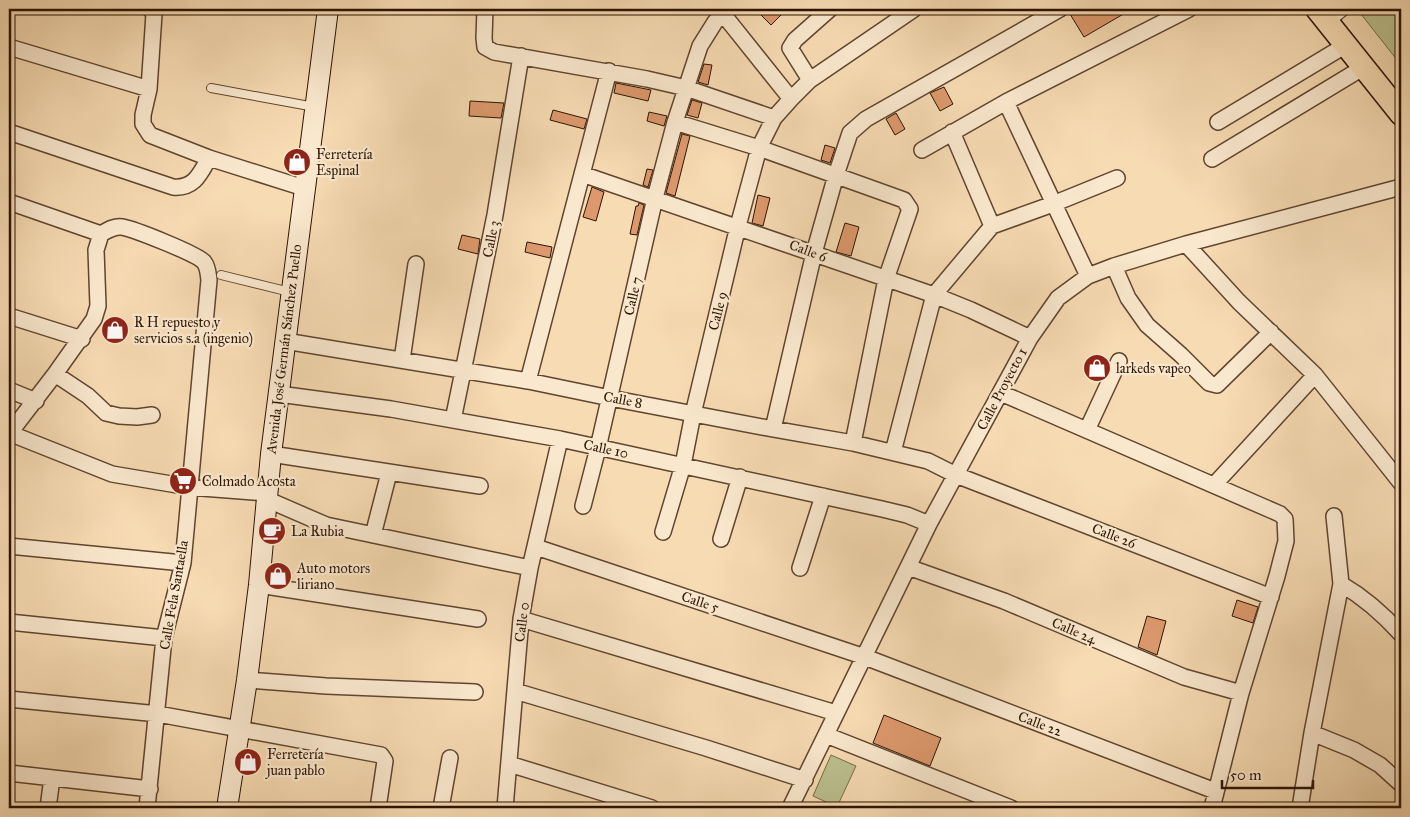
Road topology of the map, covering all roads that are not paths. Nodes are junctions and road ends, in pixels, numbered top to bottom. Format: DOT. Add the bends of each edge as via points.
graph roads {
  1 [pos="150,9"];
  2 [pos="328,9"];
  3 [pos="486,9"];
  4 [pos="830,9"];
  5 [pos="914,9"];
  6 [pos="1060,9"];
  7 [pos="1189,9"];
  8 [pos="722,10"];
  9 [pos="1334,13"];
  10 [pos="1346,45"];
  11 [pos="9,47"];
  12 [pos="521,56"];
  13 [pos="1364,67"];
  14 [pos="609,72"];
  15 [pos="810,80"];
  16 [pos="211,88"];
  17 [pos="686,88"];
  18 [pos="149,89"];
  19 [pos="1401,90"];
  20 [pos="791,99"];
  21 [pos="1006,102"];
  22 [pos="315,107"];
  23 [pos="1401,114"];
  24 [pos="774,118"];
  25 [pos="676,122"];
  26 [pos="1218,122"];
  27 [pos="9,132"];
  28 [pos="952,132"];
  29 [pos="759,148"];
  30 [pos="922,150"];
  31 [pos="209,158"];
  32 [pos="1212,159"];
  33 [pos="582,174"];
  34 [pos="836,175"];
  35 [pos="1117,178"];
  36 [pos="1401,187"];
  37 [pos="304,188"];
  38 [pos="655,198"];
  39 [pos="9,202"];
  40 [pos="1053,204"];
  41 [pos="738,226"];
  42 [pos="992,226"];
  43 [pos="101,234"];
  44 [pos="1186,244"];
  45 [pos="814,254"];
  46 [pos="416,264"];
  47 [pos="1114,266"];
  48 [pos="222,274"];
  49 [pos="1088,276"];
  50 [pos="886,279"];
  51 [pos="291,293"];
  52 [pos="934,295"];
  53 [pos="9,316"];
  54 [pos="1271,332"];
  55 [pos="1030,338"];
  56 [pos="82,339"];
  57 [pos="285,341"];
  58 [pos="402,360"];
  59 [pos="1120,362"];
  60 [pos="465,370"];
  61 [pos="55,374"];
  62 [pos="1315,376"];
  63 [pos="528,380"];
  64 [pos="9,390"];
  65 [pos="1001,392"];
  66 [pos="279,394"];
  67 [pos="610,398"];
  68 [pos="36,401"];
  69 [pos="693,414"];
  70 [pos="152,415"];
  71 [pos="453,420"];
  72 [pos="773,430"];
  73 [pos="1088,430"];
  74 [pos="9,434"];
  75 [pos="560,440"];
  76 [pos="853,443"];
  77 [pos="598,448"];
  78 [pos="893,452"];
  79 [pos="271,454"];
  80 [pos="683,465"];
  81 [pos="390,473"];
  82 [pos="956,475"];
  83 [pos="740,477"];
  84 [pos="1401,483"];
  85 [pos="1214,485"];
  86 [pos="480,486"];
  87 [pos="189,487"];
  88 [pos="266,496"];
  89 [pos="823,496"];
  90 [pos="583,506"];
  91 [pos="1334,516"];
  92 [pos="929,524"];
  93 [pos="662,532"];
  94 [pos="373,535"];
  95 [pos="721,539"];
  96 [pos="9,546"];
  97 [pos="536,547"];
  98 [pos="183,562"];
  99 [pos="908,567"];
  100 [pos="530,568"];
  101 [pos="800,568"];
  102 [pos="1341,584"];
  103 [pos="259,585"];
  104 [pos="1271,597"];
  105 [pos="478,619"];
  106 [pos="521,619"];
  107 [pos="9,622"];
  108 [pos="1401,634"];
  109 [pos="164,638"];
  110 [pos="865,657"];
  111 [pos="247,680"];
  112 [pos="515,691"];
  113 [pos="475,692"];
  114 [pos="1241,693"];
  115 [pos="9,699"];
  116 [pos="836,713"];
  117 [pos="158,714"];
  118 [pos="240,729"];
  119 [pos="1312,733"];
  120 [pos="826,735"];
  121 [pos="450,758"];
  122 [pos="509,764"];
  123 [pos="9,773"];
  124 [pos="52,778"];
  125 [pos="804,780"];
  126 [pos="1401,784"];
  127 [pos="150,789"];
  128 [pos="1215,791"];
  129 [pos="48,808"];
  130 [pos="147,808"];
  131 [pos="227,808"];
  132 [pos="378,808"];
  133 [pos="441,808"];
  134 [pos="505,808"];
  135 [pos="652,808"];
  136 [pos="790,808"];
  137 [pos="1011,808"];
  138 [pos="1212,808"];
  139 [pos="1300,808"];
  1 -- 18 [label="street" via="154,14"];
  2 -- 22 [label="main road, Avenida José Germán Sánchez Puello"];
  3 -- 12 [label="street" via="485,47 494,52"];
  4 -- 15 [label="street" via="790,48"];
  5 -- 15 [label="street, Calle 9"];
  6 -- 34 [label="street" via="866,119 850,133"];
  7 -- 21 [label="street"];
  8 -- 17 [label="street, Calle 7" via="700,46"];
  8 -- 20 [label="street"];
  9 -- 10 [label="main road"];
  9 -- 19 [label="main road"];
  10 -- 13 [label="main road"];
  10 -- 26 [label="street"];
  11 -- 18 [label="street"];
  12 -- 14 [label="street"];
  12 -- 60 [label="street, Calle 3" via="496,215"];
  13 -- 23 [label="main road"];
  13 -- 32 [label="street"];
  14 -- 17 [label="street"];
  14 -- 33 [label="street"];
  15 -- 20 [label="street, Calle 9"];
  16 -- 22 [label="lane"];
  17 -- 24 [label="street"];
  17 -- 25 [label="street, Calle 7"];
  18 -- 31 [label="street" via="143,124 150,135"];
  20 -- 24 [label="street, Calle 9"];
  21 -- 28 [label="street"];
  21 -- 40 [label="street"];
  22 -- 37 [label="main road, Avenida José Germán Sánchez Puello"];
  24 -- 29 [label="street, Calle 9"];
  25 -- 29 [label="street"];
  25 -- 38 [label="street, Calle 7"];
  27 -- 31 [label="street" via="173,187 184,187 196,181"];
  28 -- 30 [label="street"];
  28 -- 42 [label="street"];
  29 -- 34 [label="street"];
  29 -- 41 [label="street, Calle 9"];
  31 -- 37 [label="street"];
  33 -- 38 [label="street, Calle 6"];
  33 -- 63 [label="street"];
  34 -- 45 [label="street"];
  34 -- 50 [label="street" via="904,200 910,209"];
  35 -- 40 [label="street"];
  36 -- 44 [label="street, Calle Proyecto 1"];
  37 -- 51 [label="main road, Avenida José Germán Sánchez Puello"];
  38 -- 41 [label="street, Calle 6"];
  38 -- 67 [label="street, Calle 7"];
  39 -- 43 [label="street"];
  40 -- 42 [label="street"];
  40 -- 49 [label="street"];
  41 -- 45 [label="street, Calle 6"];
  41 -- 69 [label="street, Calle 9"];
  42 -- 52 [label="street"];
  43 -- 56 [label="street" via="96,250 97,313"];
  43 -- 87 [label="street, Calle Fela Santaella" via="122,227 146,234 202,260 208,269"];
  44 -- 47 [label="street, Calle Proyecto 1"];
  44 -- 54 [label="street"];
  45 -- 50 [label="street, Calle 6"];
  45 -- 72 [label="street"];
  46 -- 58 [label="street"];
  47 -- 49 [label="street, Calle Proyecto 1"];
  47 -- 54 [label="street" via="1128,298 1147,325 1208,383 1217,384"];
  48 -- 51 [label="lane"];
  49 -- 55 [label="street, Calle Proyecto 1" via="1058,298"];
  50 -- 52 [label="street, Calle 6"];
  50 -- 76 [label="street"];
  51 -- 57 [label="main road, Avenida José Germán Sánchez Puello"];
  52 -- 55 [label="street, Calle 6"];
  52 -- 78 [label="street"];
  53 -- 56 [label="street"];
  54 -- 62 [label="street"];
  55 -- 65 [label="street, Calle Proyecto 1"];
  56 -- 61 [label="street"];
  57 -- 58 [label="street, Calle 8"];
  57 -- 66 [label="main road, Avenida José Germán Sánchez Puello"];
  58 -- 60 [label="street, Calle 8"];
  59 -- 73 [label="street"];
  60 -- 63 [label="street, Calle 8"];
  60 -- 71 [label="street, Calle 3"];
  61 -- 68 [label="street"];
  61 -- 70 [label="street" via="88,396 106,413 128,417"];
  62 -- 84 [label="street"];
  62 -- 85 [label="street"];
  63 -- 67 [label="street, Calle 8"];
  64 -- 68 [label="street"];
  65 -- 73 [label="street"];
  65 -- 82 [label="street, Calle Proyecto 1"];
  66 -- 71 [label="street, Calle 10"];
  66 -- 79 [label="main road, Avenida José Germán Sánchez Puello"];
  67 -- 69 [label="street, Calle 8"];
  67 -- 77 [label="street, Calle 7"];
  68 -- 74 [label="street"];
  69 -- 72 [label="street, Calle 8"];
  69 -- 80 [label="street, Calle 9"];
  71 -- 75 [label="street, Calle 10"];
  72 -- 76 [label="street, Calle 8"];
  73 -- 85 [label="street"];
  74 -- 87 [label="street" via="112,474"];
  75 -- 77 [label="street, Calle 10"];
  75 -- 97 [label="street, Calle 0"];
  76 -- 78 [label="street, Calle 8"];
  77 -- 80 [label="street, Calle 10"];
  77 -- 90 [label="street, Calle 7"];
  78 -- 82 [label="street, Calle 8" via="928,461"];
  79 -- 81 [label="street"];
  79 -- 88 [label="main road, Avenida José Germán Sánchez Puello"];
  80 -- 83 [label="street, Calle 10"];
  80 -- 93 [label="street, Calle 9"];
  81 -- 86 [label="street"];
  81 -- 94 [label="street"];
  82 -- 92 [label="street, Calle Proyecto 1"];
  82 -- 104 [label="street, Calle 26"];
  83 -- 89 [label="street, Calle 10"];
  83 -- 95 [label="street"];
  85 -- 104 [label="street" via="1285,519 1286,541"];
  87 -- 88 [label="street"];
  87 -- 98 [label="street, Calle Fela Santaella"];
  88 -- 94 [label="street" via="326,525"];
  88 -- 103 [label="main road, Avenida José Germán Sánchez Puello"];
  89 -- 92 [label="street, Calle 10" via="907,515"];
  89 -- 101 [label="street"];
  91 -- 102 [label="street"];
  92 -- 99 [label="street, Calle Proyecto 1"];
  94 -- 100 [label="street"];
  96 -- 98 [label="street"];
  97 -- 100 [label="street, Calle 0"];
  97 -- 110 [label="street, Calle 5"];
  98 -- 109 [label="street, Calle Fela Santaella"];
  99 -- 110 [label="street, Calle Proyecto 1"];
  99 -- 114 [label="street, Calle 24" via="1004,601 1184,677"];
  100 -- 106 [label="street, Calle 0"];
  102 -- 108 [label="street" via="1386,617"];
  102 -- 119 [label="street"];
  103 -- 105 [label="street"];
  103 -- 111 [label="main road, Avenida José Germán Sánchez Puello"];
  104 -- 114 [label="street"];
  106 -- 112 [label="street, Calle 0"];
  106 -- 116 [label="street"];
  107 -- 109 [label="street"];
  109 -- 117 [label="street, Calle Fela Santaella"];
  110 -- 116 [label="street, Calle Proyecto 1"];
  110 -- 128 [label="street, Calle 22"];
  111 -- 113 [label="street"];
  111 -- 118 [label="main road, Avenida José Germán Sánchez Puello"];
  112 -- 122 [label="street, Calle 0"];
  112 -- 125 [label="street"];
  114 -- 128 [label="street"];
  115 -- 117 [label="street"];
  116 -- 120 [label="street, Calle Proyecto 1"];
  117 -- 118 [label="street"];
  117 -- 127 [label="street, Calle Fela Santaella"];
  118 -- 131 [label="main road, Avenida José Germán Sánchez Puello"];
  118 -- 132 [label="street" via="381,755 385,761"];
  119 -- 126 [label="street" via="1367,757"];
  119 -- 139 [label="street"];
  120 -- 125 [label="street, Calle Proyecto 1"];
  120 -- 137 [label="street"];
  121 -- 133 [label="street"];
  122 -- 134 [label="street, Calle 0"];
  122 -- 135 [label="street"];
  123 -- 124 [label="street"];
  124 -- 127 [label="street"];
  124 -- 129 [label="street"];
  125 -- 136 [label="street, Calle Proyecto 1"];
  127 -- 130 [label="street, Calle Fela Santaella"];
  128 -- 138 [label="street"];
}
